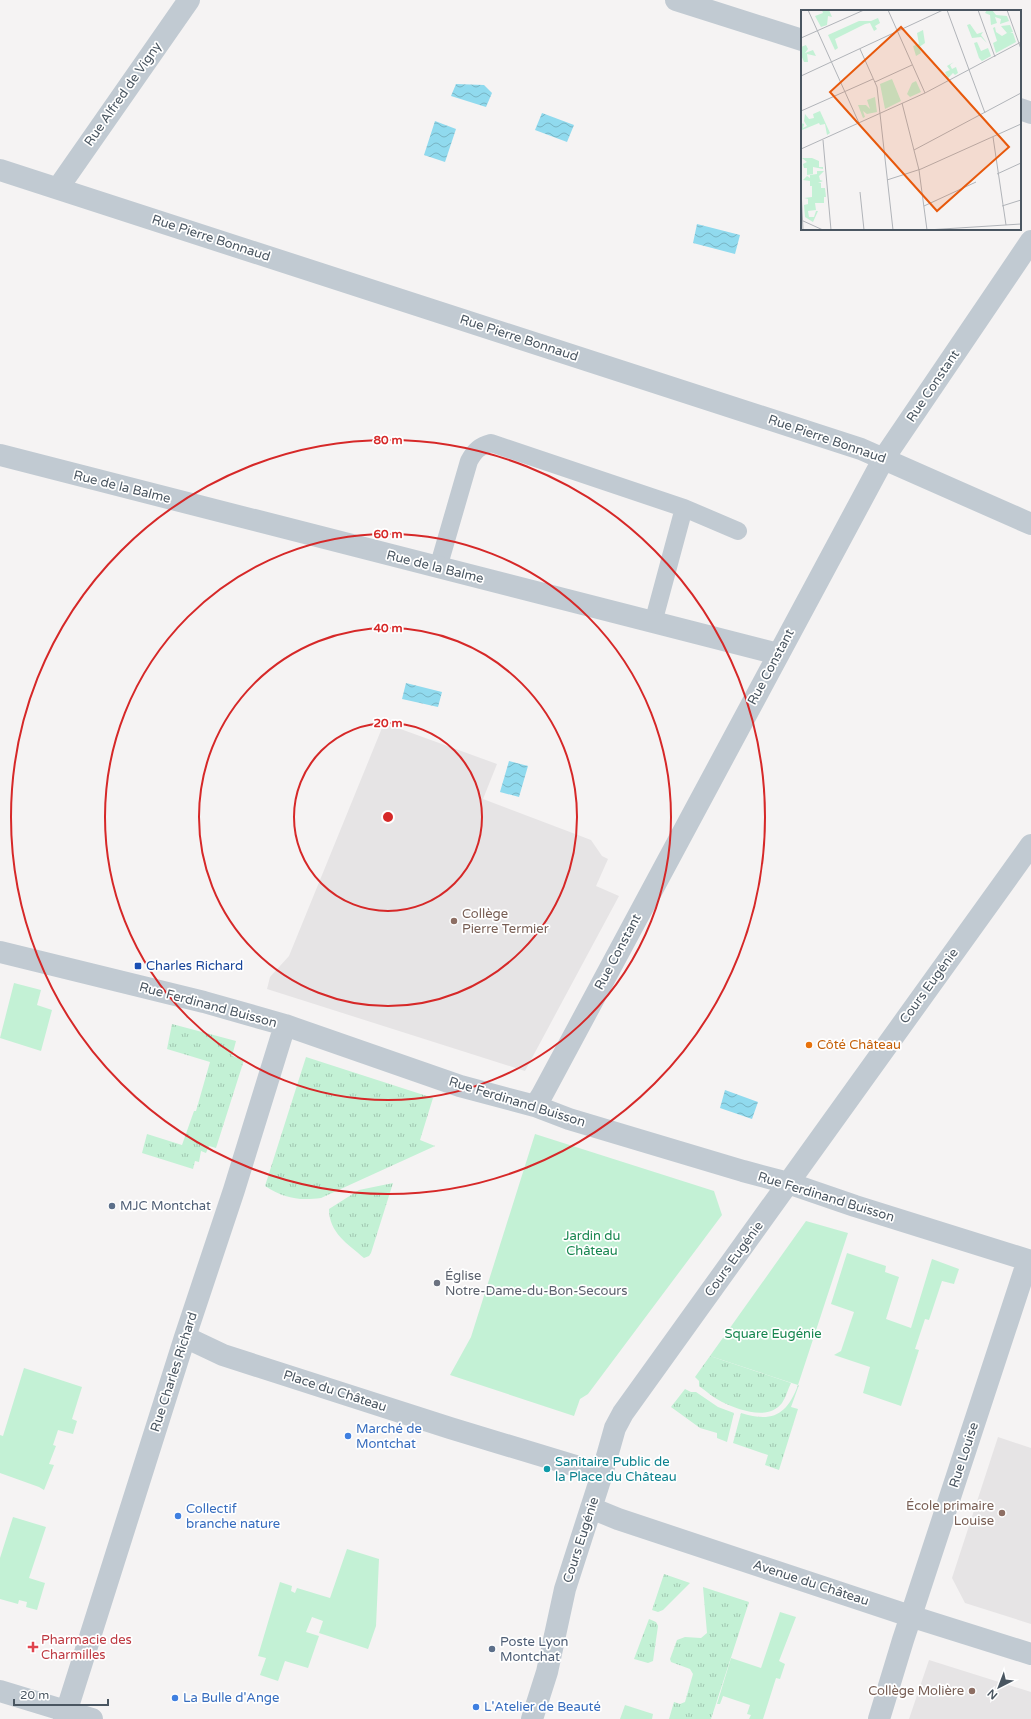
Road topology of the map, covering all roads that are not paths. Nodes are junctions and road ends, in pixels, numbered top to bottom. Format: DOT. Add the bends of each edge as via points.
graph roads {
  1 [pos="189,0"];
  2 [pos="676,0"];
  3 [pos="801,40"];
  4 [pos="1021,109"];
  5 [pos="1031,113"];
  6 [pos="0,170"];
  7 [pos="58,188"];
  8 [pos="1031,241"];
  9 [pos="0,455"];
  10 [pos="884,458"];
  11 [pos="684,508"];
  12 [pos="1031,524"];
  13 [pos="738,531"];
  14 [pos="438,568"];
  15 [pos="653,623"];
  16 [pos="778,654"];
  17 [pos="1031,845"];
  18 [pos="0,952"];
  19 [pos="285,1025"];
  20 [pos="534,1106"];
  21 [pos="788,1183"];
  22 [pos="1030,1261"];
  23 [pos="185,1337"];
  24 [pos="602,1474"];
  25 [pos="592,1508"];
  26 [pos="910,1616"];
  27 [pos="1031,1654"];
  28 [pos="0,1691"];
  29 [pos="66,1715"];
  30 [pos="92,1719"];
  31 [pos="532,1719"];
  32 [pos="880,1719"];
  1 -- 7 [label="street, Rue Alfred de Vigny"];
  2 -- 3 [label="street"];
  4 -- 5 [label="street"];
  6 -- 7 [label="street, Rue Pierre Bonnaud"];
  7 -- 10 [label="street, Rue Pierre Bonnaud"];
  8 -- 10 [label="street, Rue Constant"];
  9 -- 14 [label="street, Rue de la Balme"];
  10 -- 12 [label="street, Rue Pierre Bonnaud"];
  10 -- 16 [label="street, Rue Constant"];
  11 -- 13 [label="lane"];
  11 -- 14 [label="lane" via="491,443 474,451 469,461"];
  11 -- 15 [label="lane"];
  14 -- 15 [label="street, Rue de la Balme"];
  15 -- 16 [label="street, Rue de la Balme"];
  16 -- 20 [label="street, Rue Constant"];
  17 -- 21 [label="street, Cours Eugénie"];
  18 -- 19 [label="street, Rue Ferdinand Buisson" via="204,1002"];
  19 -- 20 [label="street, Rue Ferdinand Buisson" via="460,1086"];
  19 -- 23 [label="street, Rue Charles Richard"];
  20 -- 21 [label="street, Rue Ferdinand Buisson" via="569,1119"];
  21 -- 22 [label="street, Rue Ferdinand Buisson"];
  21 -- 24 [label="street, Cours Eugénie" via="623,1413 615,1428"];
  22 -- 26 [label="street, Rue Louise"];
  23 -- 24 [label="street, Place du Château" via="230,1358"];
  23 -- 29 [label="street, Rue Charles Richard"];
  24 -- 25 [label="street, Cours Eugénie"];
  25 -- 26 [label="street, Avenue du Château" via="618,1519"];
  25 -- 31 [label="street, Cours Eugénie" via="565,1589 547,1672"];
  26 -- 27 [label="street, Avenue du Château"];
  26 -- 32 [label="street, Rue Louise"];
  28 -- 29 [label="street"];
  29 -- 30 [label="street"];
}
